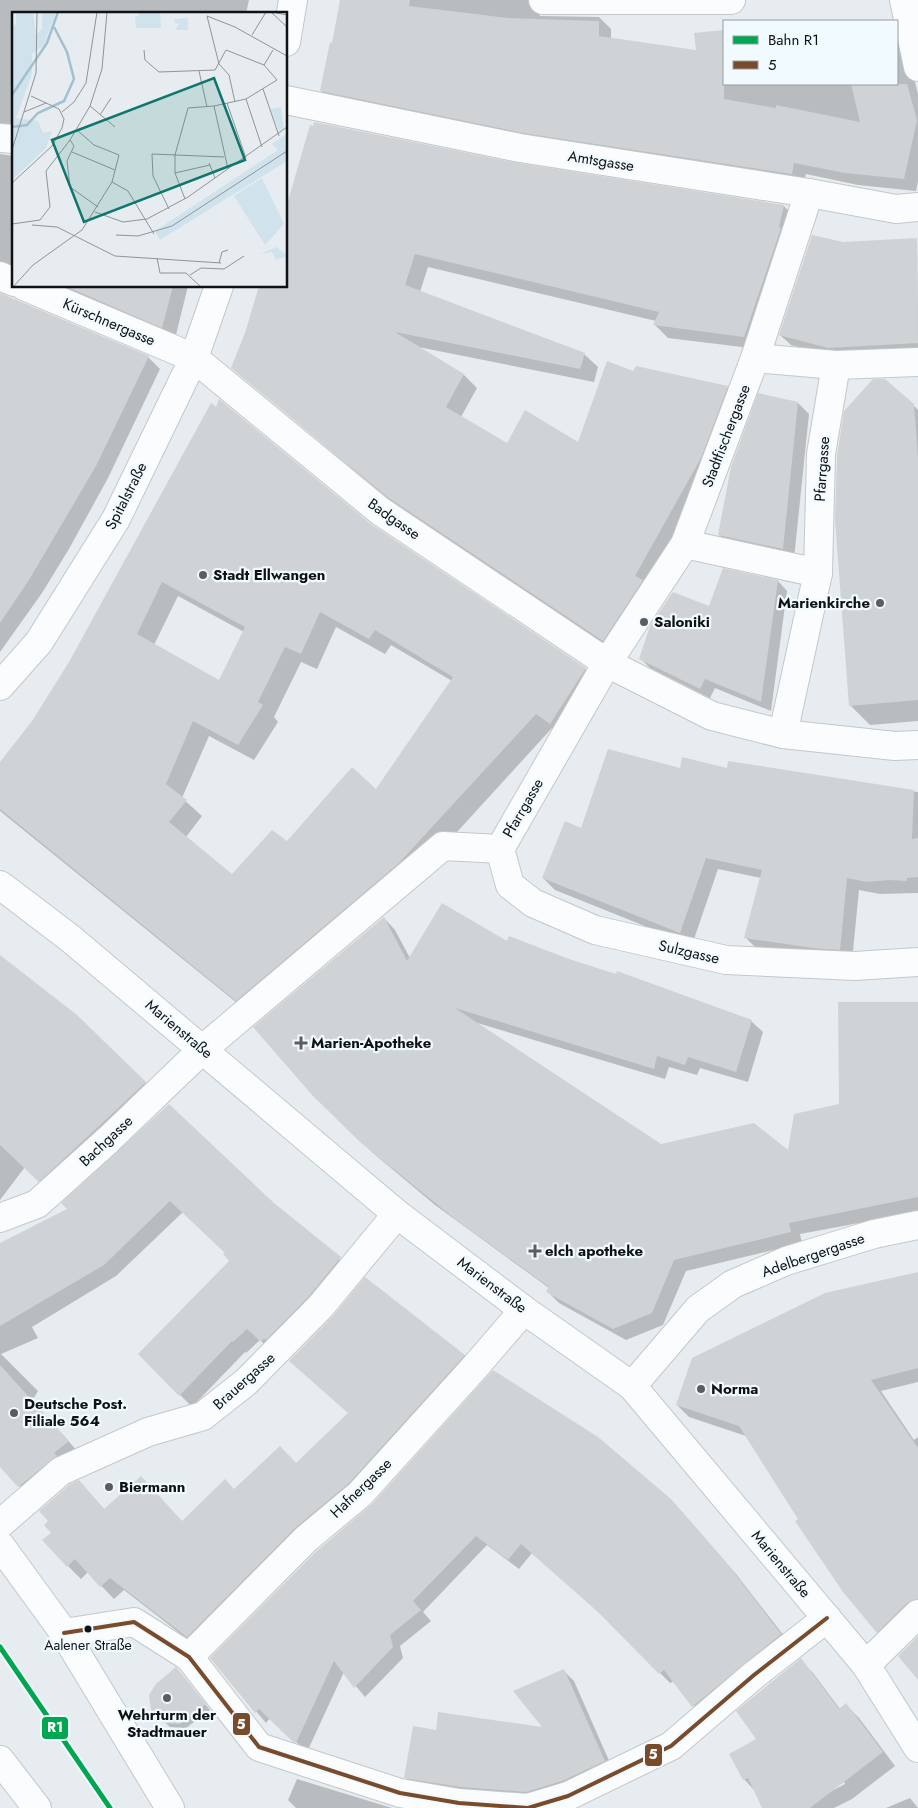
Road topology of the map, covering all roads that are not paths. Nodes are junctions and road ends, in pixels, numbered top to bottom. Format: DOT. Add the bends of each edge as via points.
graph roads {
  1 [pos="293,0"];
  2 [pos="544,0"];
  3 [pos="731,0"];
  4 [pos="904,0"];
  5 [pos="288,30"];
  6 [pos="918,67"];
  7 [pos="288,100"];
  8 [pos="801,191"];
  9 [pos="918,207"];
  10 [pos="0,276"];
  11 [pos="12,281"];
  12 [pos="29,288"];
  13 [pos="218,288"];
  14 [pos="194,358"];
  15 [pos="755,358"];
  16 [pos="918,362"];
  17 [pos="836,365"];
  18 [pos="685,544"];
  19 [pos="818,573"];
  20 [pos="607,663"];
  21 [pos="0,686"];
  22 [pos="784,734"];
  23 [pos="918,745"];
  24 [pos="500,849"];
  25 [pos="0,885"];
  26 [pos="918,962"];
  27 [pos="203,1049"];
  28 [pos="397,1214"];
  29 [pos="0,1218"];
  30 [pos="918,1226"];
  31 [pos="524,1310"];
  32 [pos="632,1386"];
  33 [pos="0,1524"];
  34 [pos="0,1545"];
  35 [pos="918,1614"];
  36 [pos="827,1618"];
  37 [pos="64,1633"];
  38 [pos="189,1656"];
  39 [pos="866,1666"];
  40 [pos="918,1748"];
  41 [pos="0,1760"];
  42 [pos="37,1808"];
  43 [pos="170,1808"];
  1 -- 5 [label="street"];
  2 -- 3 [label="street"];
  4 -- 6 [label="street"];
  7 -- 8 [label="street, Amtsgasse" via="520,148"];
  8 -- 9 [label="street, Amtsgasse" via="896,209"];
  8 -- 15 [label="street, Stadtfischergasse"];
  10 -- 11 [label="street"];
  12 -- 14 [label="street, Kürschnergasse"];
  13 -- 14 [label="street, Spitalstraße"];
  14 -- 20 [label="street, Badgasse" via="380,511"];
  14 -- 21 [label="street, Spitalstraße" via="116,519 39,642"];
  15 -- 17 [label="street"];
  15 -- 18 [label="street, Stadtfischergasse"];
  16 -- 17 [label="street"];
  17 -- 19 [label="street, Pfarrgasse" via="821,454"];
  18 -- 19 [label="street"];
  18 -- 20 [label="street, Stadtfischergasse"];
  19 -- 22 [label="street, Pfarrgasse"];
  20 -- 22 [label="street" via="712,716"];
  20 -- 24 [label="street, Pfarrgasse"];
  22 -- 23 [label="street" via="895,746"];
  24 -- 26 [label="street, Sulzgasse" via="510,885 533,903 595,930 726,960 856,966"];
  24 -- 27 [label="street, Pfarrgasse" via="442,846"];
  25 -- 27 [label="street, Marienstraße" via="71,939"];
  27 -- 28 [label="street, Marienstraße"];
  27 -- 29 [label="street, Bachgasse" via="37,1204"];
  28 -- 31 [label="street, Marienstraße"];
  28 -- 33 [label="street, Brauergasse" via="322,1306 246,1382 203,1416 148,1432 61,1471"];
  30 -- 32 [label="street, Adelbergergasse" via="874,1234 786,1261 733,1284 698,1309"];
  31 -- 32 [label="street, Marienstraße"];
  31 -- 38 [label="street, Hafnergasse" via="360,1494 306,1539"];
  32 -- 36 [label="street, Marienstraße"];
  34 -- 37 [label="street"];
  35 -- 39 [label="street"];
  36 -- 38 [label="street" via="754,1674 671,1746 568,1796 528,1808 459,1803 400,1793 259,1747"];
  36 -- 39 [label="street, Marienstraße"];
  37 -- 38 [label="street" via="134,1622"];
  37 -- 43 [label="street"];
  39 -- 40 [label="street, Marienstraße"];
  41 -- 42 [label="street"];
}
